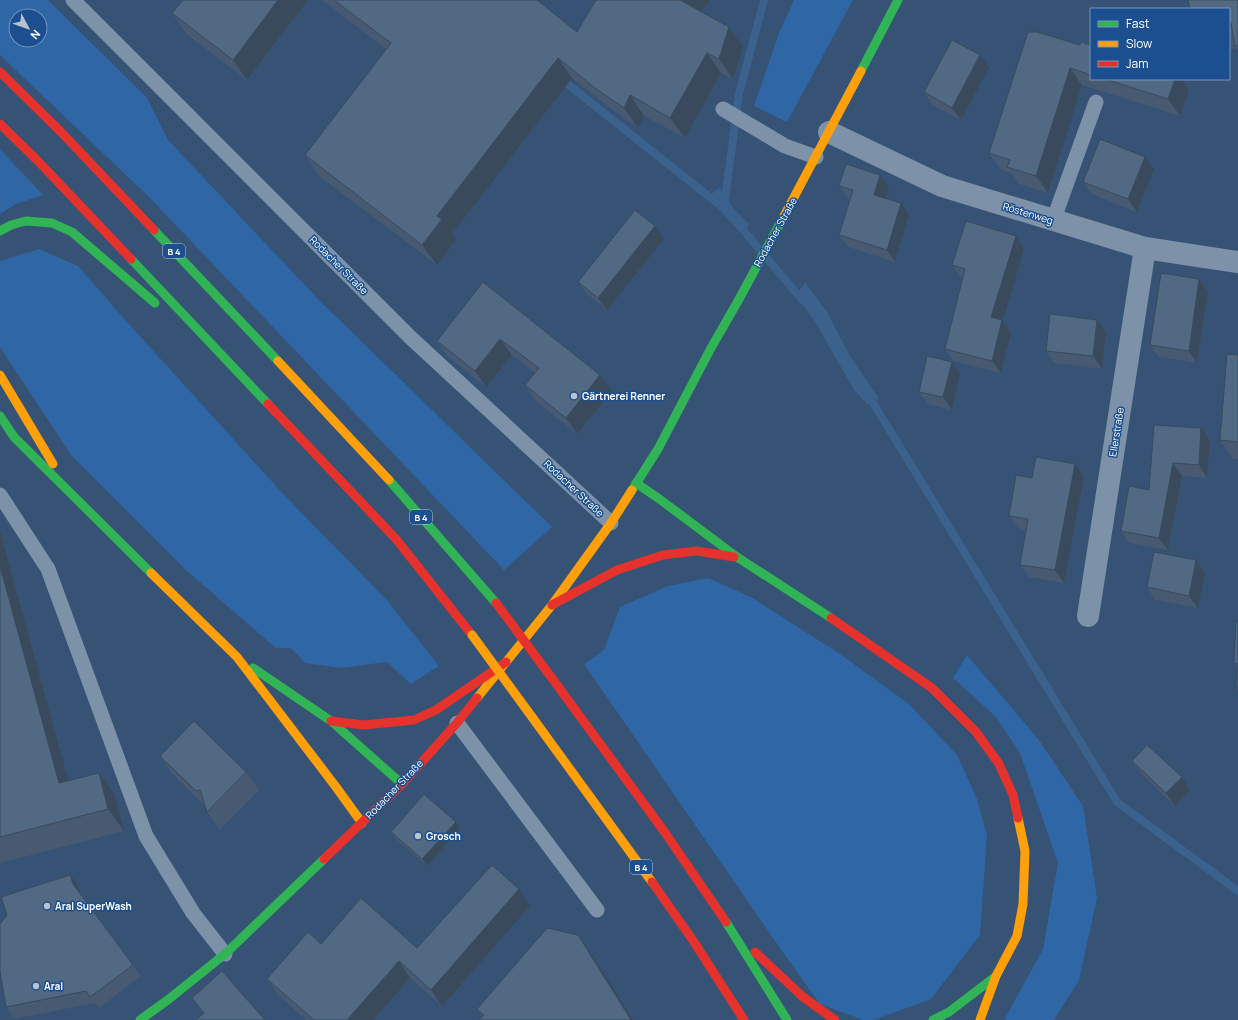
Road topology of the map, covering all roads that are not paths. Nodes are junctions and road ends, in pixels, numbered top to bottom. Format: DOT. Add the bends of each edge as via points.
graph roads {
  1 [pos="73,0"];
  2 [pos="898,0"];
  3 [pos="0,72"];
  4 [pos="1096,102"];
  5 [pos="723,109"];
  6 [pos="0,124"];
  7 [pos="829,132"];
  8 [pos="816,157"];
  9 [pos="1053,221"];
  10 [pos="0,232"];
  11 [pos="1145,248"];
  12 [pos="1238,262"];
  13 [pos="162,310"];
  14 [pos="186,330"];
  15 [pos="0,375"];
  16 [pos="247,383"];
  17 [pos="0,416"];
  18 [pos="636,483"];
  19 [pos="69,491"];
  20 [pos="0,495"];
  21 [pos="611,523"];
  22 [pos="737,557"];
  23 [pos="552,605"];
  24 [pos="1088,616"];
  25 [pos="237,657"];
  26 [pos="506,662"];
  27 [pos="331,721"];
  28 [pos="457,723"];
  29 [pos="402,784"];
  30 [pos="362,823"];
  31 [pos="597,910"];
  32 [pos="733,932"];
  33 [pos="225,954"];
  34 [pos="996,976"];
  35 [pos="140,1020"];
  36 [pos="744,1020"];
  37 [pos="787,1020"];
  38 [pos="835,1020"];
  39 [pos="933,1020"];
  40 [pos="980,1020"];
  1 -- 21 [label="lane, Rodacher Straße" via="411,338"];
  2 -- 7 [label="main road, Rodacher Straße"];
  3 -- 32 [label="main road, B 4, bridge" via="61,132 296,380 378,468 496,603 666,834"];
  4 -- 9 [label="lane"];
  5 -- 8 [label="lane" via="785,146"];
  6 -- 16 [label="main road, B 4"];
  7 -- 8 [label="main road, Rodacher Straße"];
  7 -- 9 [label="street, Röstenweg" via="942,186"];
  8 -- 18 [label="main road, Rodacher Straße" via="658,450"];
  9 -- 11 [label="street, Röstenweg"];
  10 -- 13 [label="main road" via="11,224 26,221 52,223 72,232"];
  11 -- 12 [label="street, Röstenweg"];
  11 -- 24 [label="street, Ellerstraße"];
  14 -- 16 [label="main road"];
  15 -- 19 [label="main road"];
  16 -- 36 [label="main road, B 4, bridge" via="396,539 472,635 612,824"];
  17 -- 19 [label="main road" via="14,437"];
  18 -- 21 [label="main road, Rodacher Straße"];
  18 -- 22 [label="main road"];
  19 -- 25 [label="main road"];
  20 -- 33 [label="lane" via="48,569 146,836 193,913"];
  21 -- 23 [label="main road, Rodacher Straße"];
  22 -- 23 [label="main road" via="697,551 663,555 617,570"];
  22 -- 34 [label="main road" via="813,605 932,688 976,732 999,764 1012,795 1025,851 1023,904 1017,936"];
  23 -- 26 [label="main road, Rodacher Straße"];
  25 -- 27 [label="main road"];
  25 -- 30 [label="main road"];
  26 -- 27 [label="main road" via="436,710 414,720 364,725"];
  26 -- 28 [label="main road, Rodacher Straße"];
  27 -- 29 [label="main road"];
  28 -- 29 [label="main road, Rodacher Straße"];
  28 -- 31 [label="lane"];
  29 -- 30 [label="main road, Rodacher Straße"];
  30 -- 33 [label="main road, Rodacher Straße"];
  32 -- 37 [label="main road, B 4"];
  32 -- 38 [label="main road" via="803,997"];
  33 -- 35 [label="main road, Rodacher Straße"];
  34 -- 39 [label="main road" via="949,1012"];
  34 -- 40 [label="main road"];
}
